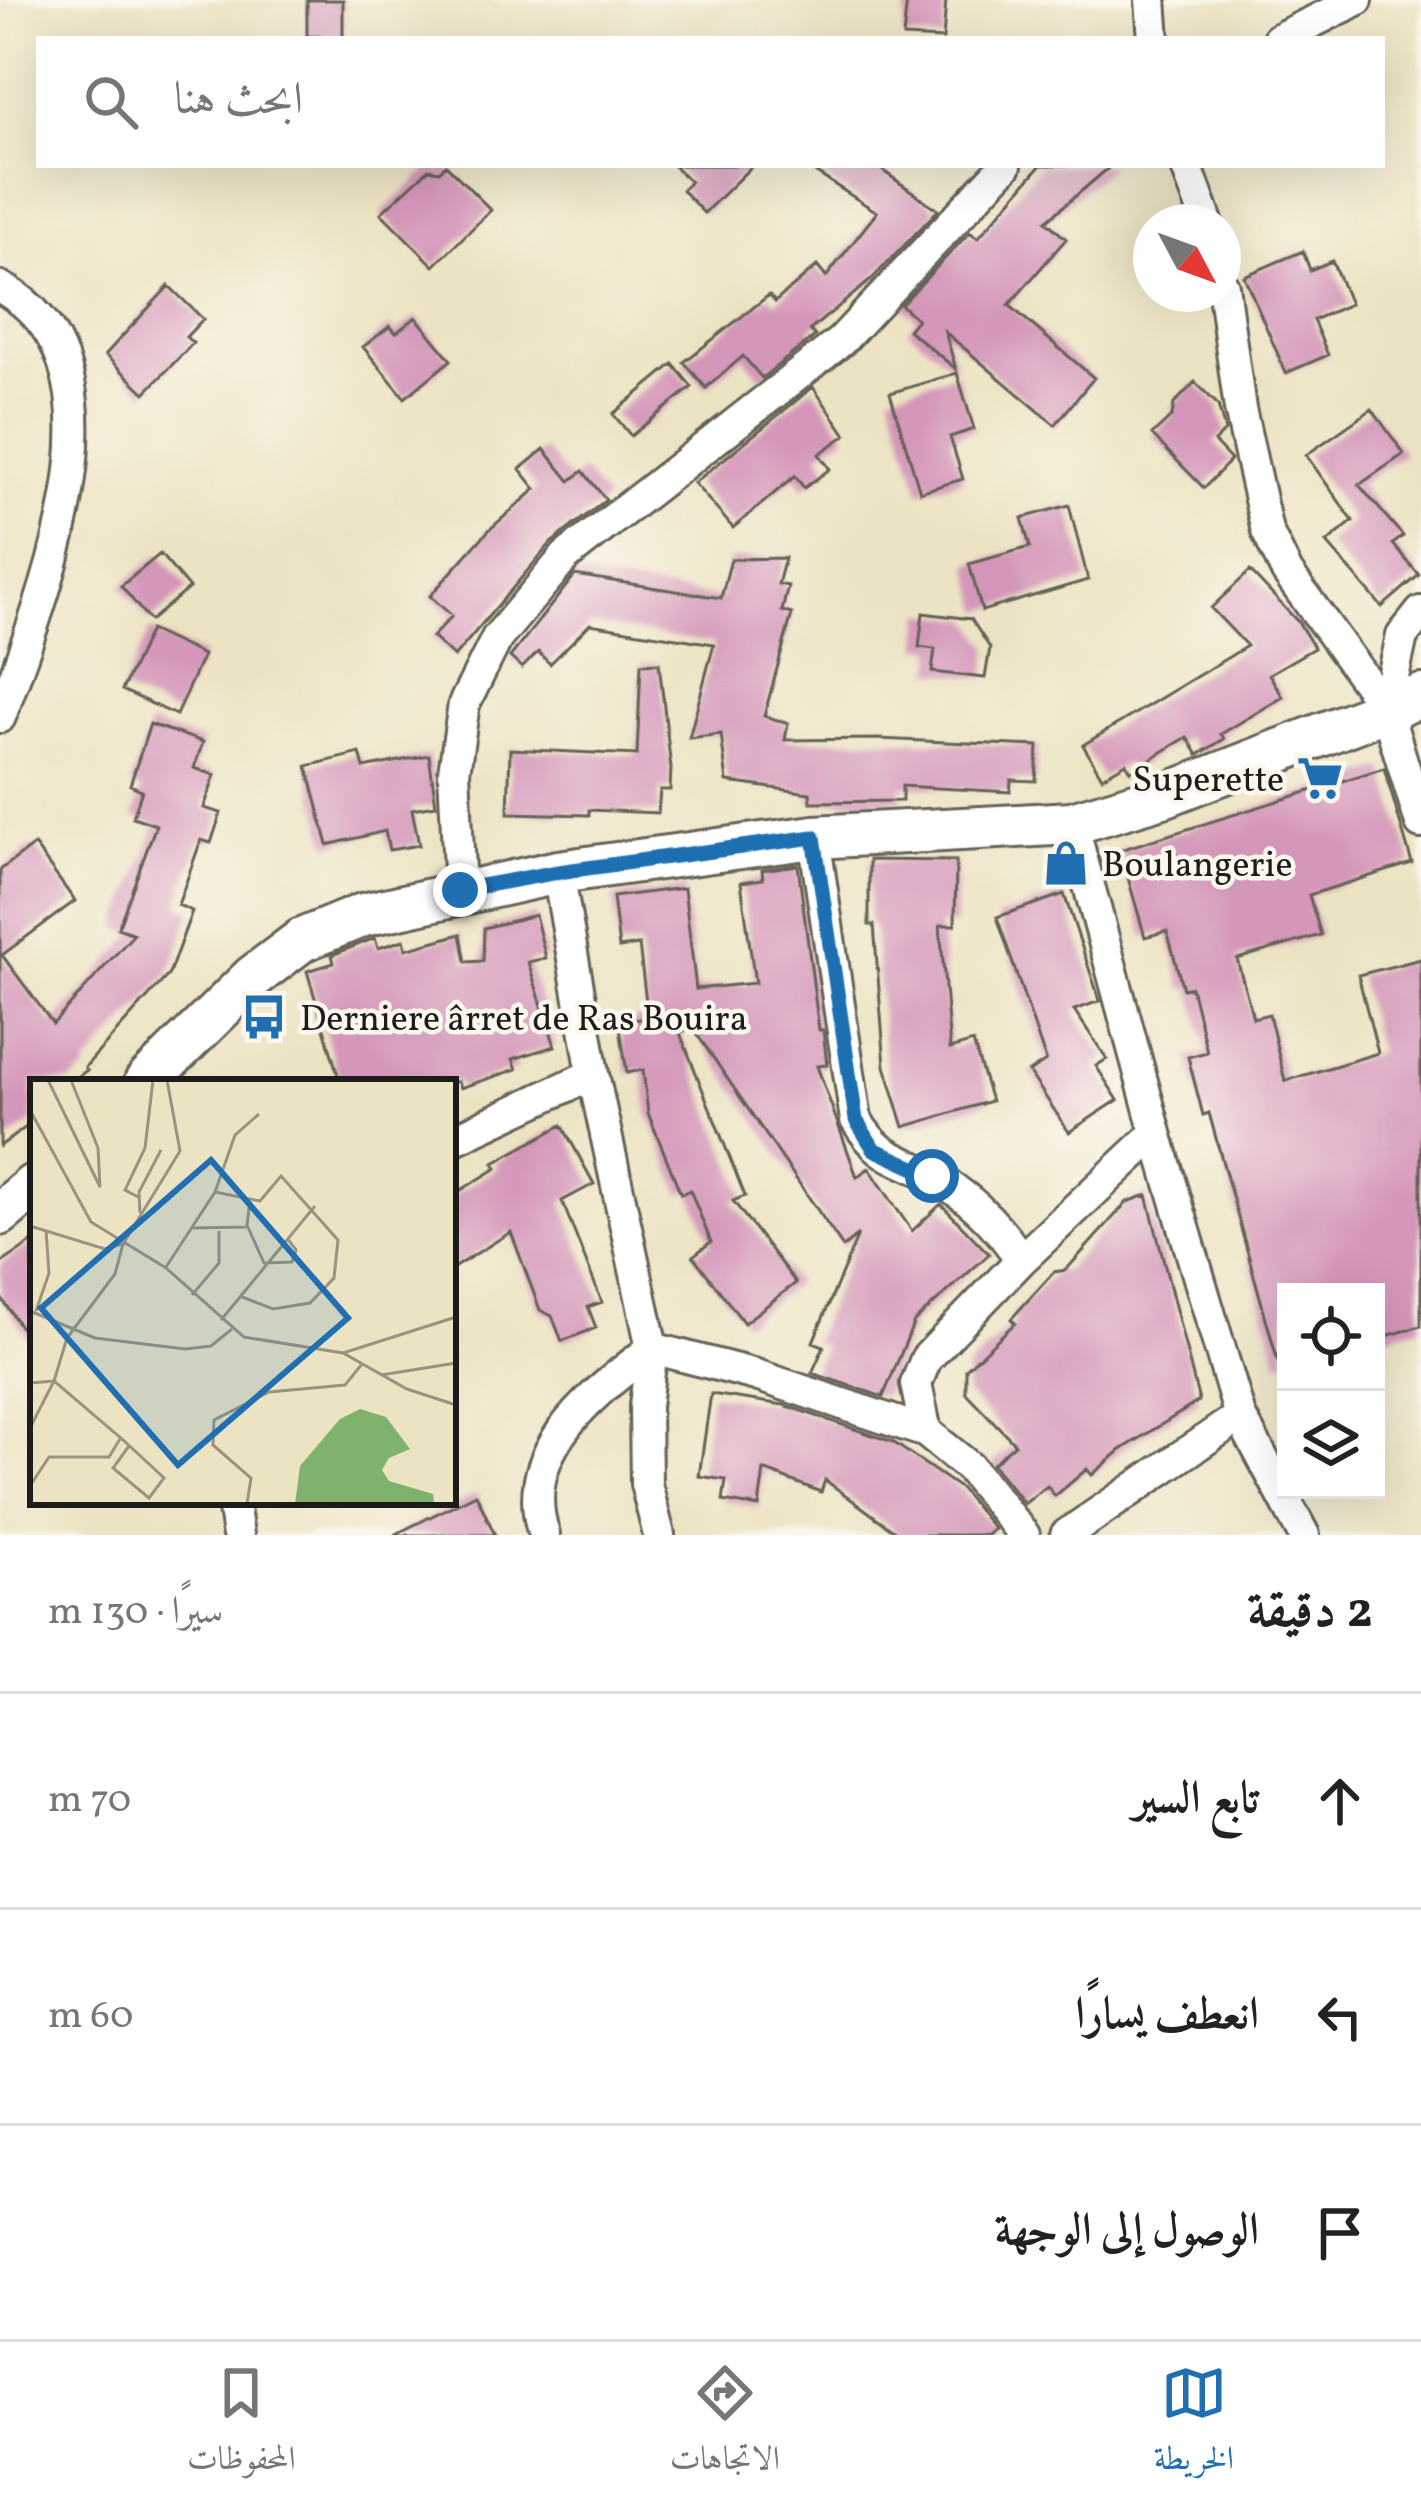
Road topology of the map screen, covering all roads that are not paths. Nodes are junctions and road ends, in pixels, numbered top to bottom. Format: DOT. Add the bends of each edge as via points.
graph roads {
  1 [pos="1150,0"];
  2 [pos="1358,0"];
  3 [pos="1154,36"];
  4 [pos="1284,36"];
  5 [pos="1003,168"];
  6 [pos="1187,168"];
  7 [pos="1200,204"];
  8 [pos="0,286"];
  9 [pos="1227,312"];
  10 [pos="1421,611"];
  11 [pos="1403,702"];
  12 [pos="0,717"];
  13 [pos="1072,823"];
  14 [pos="1421,823"];
  15 [pos="814,837"];
  16 [pos="558,872"];
  17 [pos="460,890"];
  18 [pos="592,1074"];
  19 [pos="149,1079"];
  20 [pos="1156,1133"];
  21 [pos="456,1138"];
  22 [pos="30,1189"];
  23 [pos="0,1214"];
  24 [pos="1021,1260"];
  25 [pos="652,1348"];
  26 [pos="1240,1416"];
  27 [pos="926,1432"];
  28 [pos="233,1505"];
  29 [pos="238,1535"];
  30 [pos="544,1535"];
  31 [pos="659,1535"];
  32 [pos="1024,1535"];
  33 [pos="1066,1535"];
  34 [pos="1304,1535"];
  1 -- 3 [label="street"];
  2 -- 4 [label="street"];
  5 -- 17 [label="street" via="842,341 566,556 497,638 464,704 454,772"];
  6 -- 7 [label="street"];
  8 -- 12 [label="street" via="25,300 59,346 73,441 61,529"];
  9 -- 11 [label="street" via="1267,531 1287,572"];
  10 -- 11 [label="street" via="1402,636"];
  11 -- 13 [label="street"];
  11 -- 14 [label="street"];
  13 -- 15 [label="street"];
  13 -- 20 [label="street"];
  15 -- 16 [label="street"];
  15 -- 24 [label="street" via="856,1120 874,1149 963,1195 999,1226"];
  16 -- 17 [label="street"];
  16 -- 18 [label="street"];
  17 -- 19 [label="street" via="302,940"];
  18 -- 21 [label="street"];
  18 -- 25 [label="street"];
  20 -- 24 [label="street"];
  20 -- 26 [label="street"];
  22 -- 23 [label="street"];
  24 -- 27 [label="street" via="926,1359 916,1384"];
  25 -- 27 [label="street"];
  25 -- 30 [label="street" via="564,1424 537,1497"];
  25 -- 31 [label="street" via="646,1484"];
  26 -- 33 [label="street"];
  26 -- 34 [label="street"];
  27 -- 32 [label="street" via="969,1467"];
  28 -- 29 [label="street"];
}
